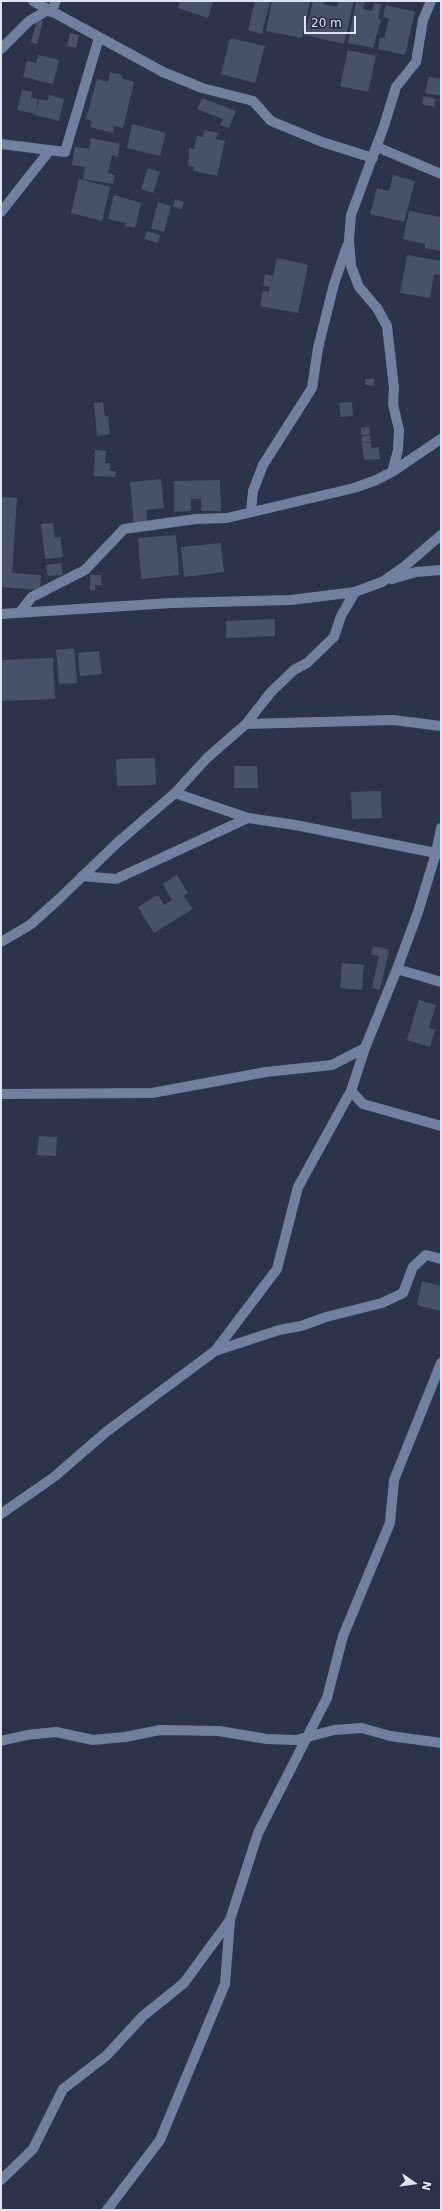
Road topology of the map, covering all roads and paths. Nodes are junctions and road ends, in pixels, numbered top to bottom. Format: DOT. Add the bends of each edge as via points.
graph roads {
  1 [pos="33,1"];
  2 [pos="56,1"];
  3 [pos="431,1"];
  4 [pos="50,11"];
  5 [pos="99,38"];
  6 [pos="1,49"];
  7 [pos="1,144"];
  8 [pos="377,146"];
  9 [pos="50,150"];
  10 [pos="373,158"];
  11 [pos="441,174"];
  12 [pos="1,212"];
  13 [pos="349,240"];
  14 [pos="441,439"];
  15 [pos="392,472"];
  16 [pos="251,512"];
  17 [pos="441,535"];
  18 [pos="441,570"];
  19 [pos="382,582"];
  20 [pos="355,592"];
  21 [pos="19,613"];
  22 [pos="1,614"];
  23 [pos="246,724"];
  24 [pos="441,726"];
  25 [pos="175,793"];
  26 [pos="248,818"];
  27 [pos="441,828"];
  28 [pos="439,853"];
  29 [pos="82,876"];
  30 [pos="1,942"];
  31 [pos="397,970"];
  32 [pos="441,982"];
  33 [pos="365,1048"];
  34 [pos="351,1091"];
  35 [pos="1,1094"];
  36 [pos="441,1126"];
  37 [pos="441,1259"];
  38 [pos="215,1351"];
  39 [pos="441,1363"];
  40 [pos="1,1514"];
  41 [pos="307,1737"];
  42 [pos="1,1741"];
  43 [pos="441,1743"];
  44 [pos="230,1920"];
  45 [pos="1,2180"];
  46 [pos="107,2210"];
  1 -- 4 [label="street"];
  2 -- 4 [label="street"];
  3 -- 8 [label="street" via="422,20 416,62 396,87"];
  4 -- 5 [label="street"];
  4 -- 6 [label="street" via="29,21"];
  5 -- 9 [label="street" via="65,152"];
  5 -- 10 [label="street" via="176,78 202,88 253,101 271,121 322,142"];
  7 -- 9 [label="street"];
  8 -- 10 [label="street"];
  8 -- 11 [label="street"];
  9 -- 12 [label="street"];
  10 -- 13 [label="street" via="351,216"];
  13 -- 15 [label="street" via="351,266 359,287 377,308 387,326 394,388 393,404 399,435"];
  13 -- 16 [label="street" via="334,284 318,348 312,388 263,465 254,491"];
  14 -- 15 [label="street"];
  15 -- 16 [label="street" via="354,488"];
  16 -- 21 [label="street" via="227,518 196,519 124,529 85,570 32,597"];
  17 -- 19 [label="street"];
  18 -- 19 [label="street" via="416,572"];
  19 -- 20 [label="street"];
  20 -- 21 [label="street" via="291,600 170,603"];
  20 -- 23 [label="street" via="341,616 334,637 271,692"];
  21 -- 22 [label="street"];
  23 -- 24 [label="street" via="394,720"];
  23 -- 25 [label="street" via="207,758"];
  25 -- 26 [label="street"];
  25 -- 29 [label="street"];
  26 -- 28 [label="street"];
  26 -- 29 [label="street" via="116,879"];
  27 -- 28 [label="street"];
  28 -- 31 [label="street"];
  29 -- 30 [label="street" via="30,925"];
  31 -- 32 [label="street"];
  31 -- 33 [label="street"];
  33 -- 34 [label="street"];
  33 -- 35 [label="street" via="332,1065 266,1072 152,1093"];
  34 -- 36 [label="street" via="363,1104"];
  34 -- 38 [label="street" via="298,1187 276,1269"];
  37 -- 38 [label="street" via="426,1255 413,1267 403,1293 382,1303 266,1334"];
  38 -- 40 [label="street" via="106,1432 54,1477"];
  39 -- 41 [label="street" via="394,1480 390,1523 343,1636 327,1698"];
  41 -- 42 [label="street" via="296,1740 267,1739 219,1731 160,1730 93,1740 56,1732"];
  41 -- 43 [label="street" via="334,1730 362,1728 390,1736"];
  41 -- 44 [label="street" via="258,1833"];
  44 -- 45 [label="street" via="184,1983 143,2016 106,2056 63,2089 33,2150"];
  44 -- 46 [label="street" via="225,1984 160,2140"];
}
